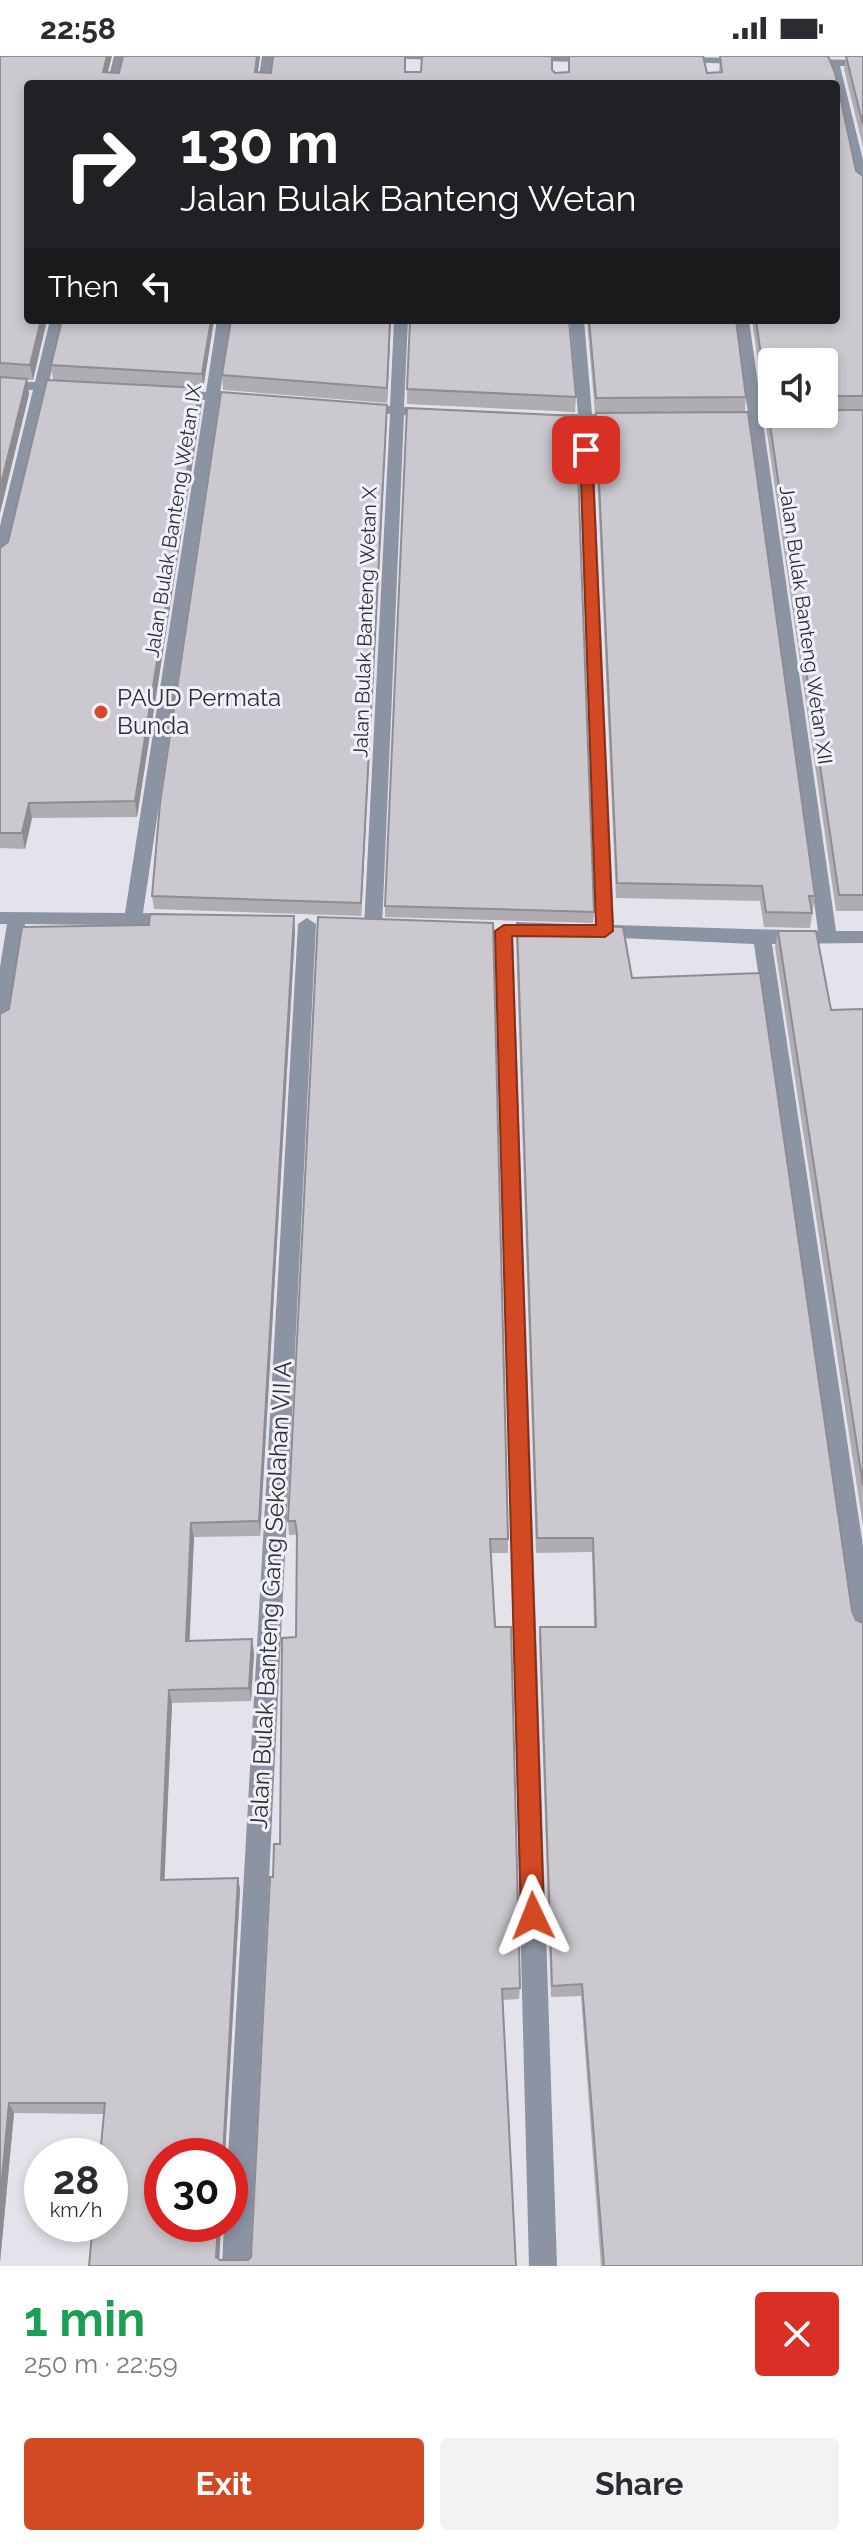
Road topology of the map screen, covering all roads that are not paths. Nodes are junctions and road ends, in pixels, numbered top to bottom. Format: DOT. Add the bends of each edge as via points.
graph roads {
  1 [pos="120,56"];
  2 [pos="268,56"];
  3 [pos="407,56"];
  4 [pos="414,56"];
  5 [pos="462,57"];
  6 [pos="518,58"];
  7 [pos="559,58"];
  8 [pos="602,59"];
  9 [pos="746,59"];
  10 [pos="663,60"];
  11 [pos="761,61"];
  12 [pos="790,62"];
  13 [pos="833,62"];
  14 [pos="863,63"];
  15 [pos="413,70"];
  16 [pos="559,72"];
  17 [pos="114,80"];
  18 [pos="265,80"];
  19 [pos="837,80"];
  20 [pos="840,90"];
  21 [pos="863,184"];
  22 [pos="56,324"];
  23 [pos="223,324"];
  24 [pos="401,324"];
  25 [pos="577,324"];
  26 [pos="742,324"];
  27 [pos="0,385"];
  28 [pos="42,385"];
  29 [pos="88,388"];
  30 [pos="165,393"];
  31 [pos="211,396"];
  32 [pos="257,400"];
  33 [pos="350,407"];
  34 [pos="396,411"];
  35 [pos="443,413"];
  36 [pos="754,417"];
  37 [pos="758,417"];
  38 [pos="538,418"];
  39 [pos="708,418"];
  40 [pos="631,419"];
  41 [pos="585,420"];
  42 [pos="0,557"];
  43 [pos="9,918"];
  44 [pos="133,918"];
  45 [pos="196,920"];
  46 [pos="306,924"];
  47 [pos="374,927"];
  48 [pos="504,931"];
  49 [pos="576,931"];
  50 [pos="605,931"];
  51 [pos="828,937"];
  52 [pos="863,937"];
  53 [pos="762,938"];
  54 [pos="0,1024"];
  55 [pos="863,1624"];
  56 [pos="236,2266"];
  57 [pos="543,2266"];
  1 -- 17 [label="street"];
  2 -- 18 [label="street"];
  3 -- 4 [label="street"];
  4 -- 5 [label="street"];
  4 -- 15 [label="street"];
  6 -- 7 [label="street"];
  7 -- 8 [label="street"];
  7 -- 16 [label="street"];
  9 -- 10 [label="street" via="710,66"];
  9 -- 11 [label="street"];
  12 -- 13 [label="street"];
  13 -- 14 [label="street"];
  13 -- 19 [label="street"];
  20 -- 21 [label="street"];
  22 -- 28 [label="street"];
  23 -- 31 [label="street, Jalan Bulak Banteng Wetan IX"];
  24 -- 34 [label="street, Jalan Bulak Banteng Wetan X"];
  25 -- 41 [label="street"];
  26 -- 36 [label="street, Jalan Bulak Banteng Wetan XII"];
  27 -- 28 [label="street"];
  28 -- 29 [label="street"];
  28 -- 42 [label="street"];
  30 -- 31 [label="street"];
  31 -- 32 [label="street"];
  31 -- 44 [label="street, Jalan Bulak Banteng Wetan IX"];
  33 -- 34 [label="street"];
  34 -- 35 [label="street"];
  34 -- 47 [label="street, Jalan Bulak Banteng Wetan X"];
  36 -- 37 [label="street"];
  36 -- 39 [label="street"];
  36 -- 51 [label="street, Jalan Bulak Banteng Wetan XII"];
  38 -- 41 [label="street"];
  40 -- 41 [label="street"];
  41 -- 50 [label="street"];
  43 -- 44 [label="street"];
  43 -- 54 [label="street"];
  44 -- 45 [label="street"];
  46 -- 56 [label="street, Jalan Bulak Banteng Gang Sekolahan VII A"];
  48 -- 57 [label="street"];
  49 -- 50 [label="street"];
  50 -- 53 [label="street"];
  51 -- 52 [label="street"];
  51 -- 53 [label="street"];
  53 -- 55 [label="street"];
}
